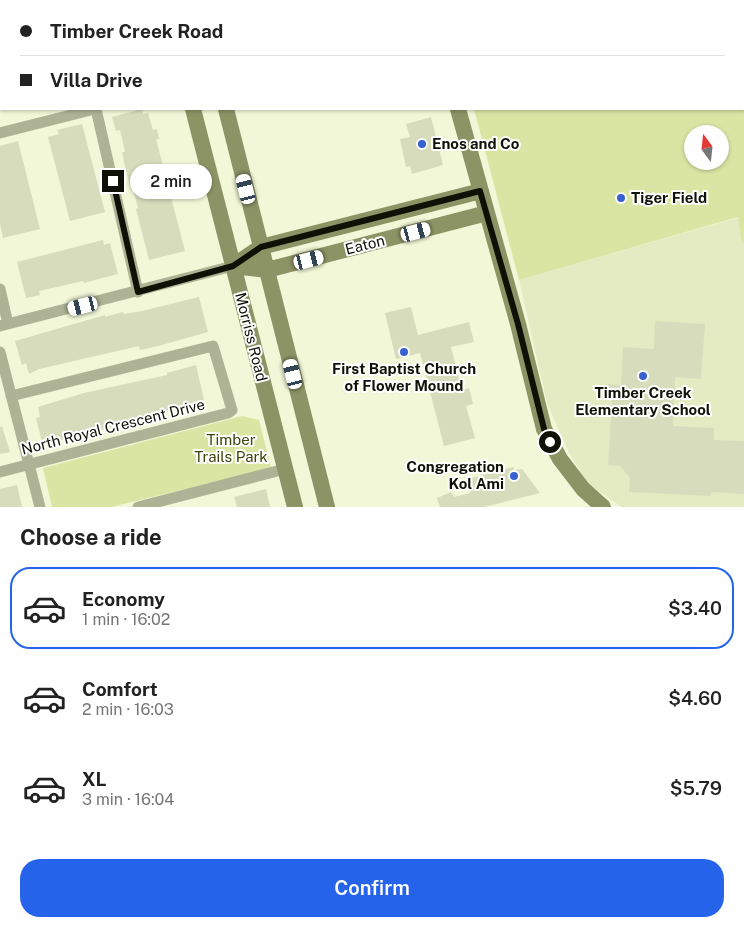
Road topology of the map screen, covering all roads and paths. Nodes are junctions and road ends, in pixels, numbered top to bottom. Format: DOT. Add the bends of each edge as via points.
graph roads {
  1 [pos="92,110"];
  2 [pos="96,110"];
  3 [pos="193,110"];
  4 [pos="226,110"];
  5 [pos="458,110"];
  6 [pos="0,133"];
  7 [pos="480,191"];
  8 [pos="487,213"];
  9 [pos="261,247"];
  10 [pos="233,266"];
  11 [pos="267,270"];
  12 [pos="0,289"];
  13 [pos="138,292"];
  14 [pos="4,325"];
  15 [pos="0,352"];
  16 [pos="11,396"];
  17 [pos="29,464"];
  18 [pos="286,469"];
  19 [pos="0,472"];
  20 [pos="40,507"];
  21 [pos="138,507"];
  22 [pos="295,507"];
  23 [pos="327,507"];
  24 [pos="603,507"];
  1 -- 6 [label="street"];
  2 -- 13 [label="street"];
  3 -- 10 [label="street, Morriss Road"];
  4 -- 9 [label="street"];
  5 -- 7 [label="street"];
  7 -- 8 [label="street"];
  7 -- 9 [label="street, Eaton"];
  8 -- 11 [label="street, Eaton"];
  8 -- 24 [label="street" via="544,429 578,483"];
  9 -- 10 [label="street, Eaton"];
  9 -- 11 [label="street"];
  10 -- 11 [label="street, Eaton"];
  10 -- 13 [label="street"];
  10 -- 18 [label="street, Morriss Road"];
  11 -- 23 [label="street"];
  12 -- 14 [label="street"];
  13 -- 14 [label="street"];
  15 -- 16 [label="street"];
  16 -- 17 [label="street"];
  16 -- 17 [label="street, North Royal Crescent Drive" via="213,346 232,410"];
  17 -- 19 [label="street, North Royal Crescent Drive"];
  17 -- 20 [label="street"];
  18 -- 21 [label="street"];
  18 -- 22 [label="street, Morriss Road"];
}
